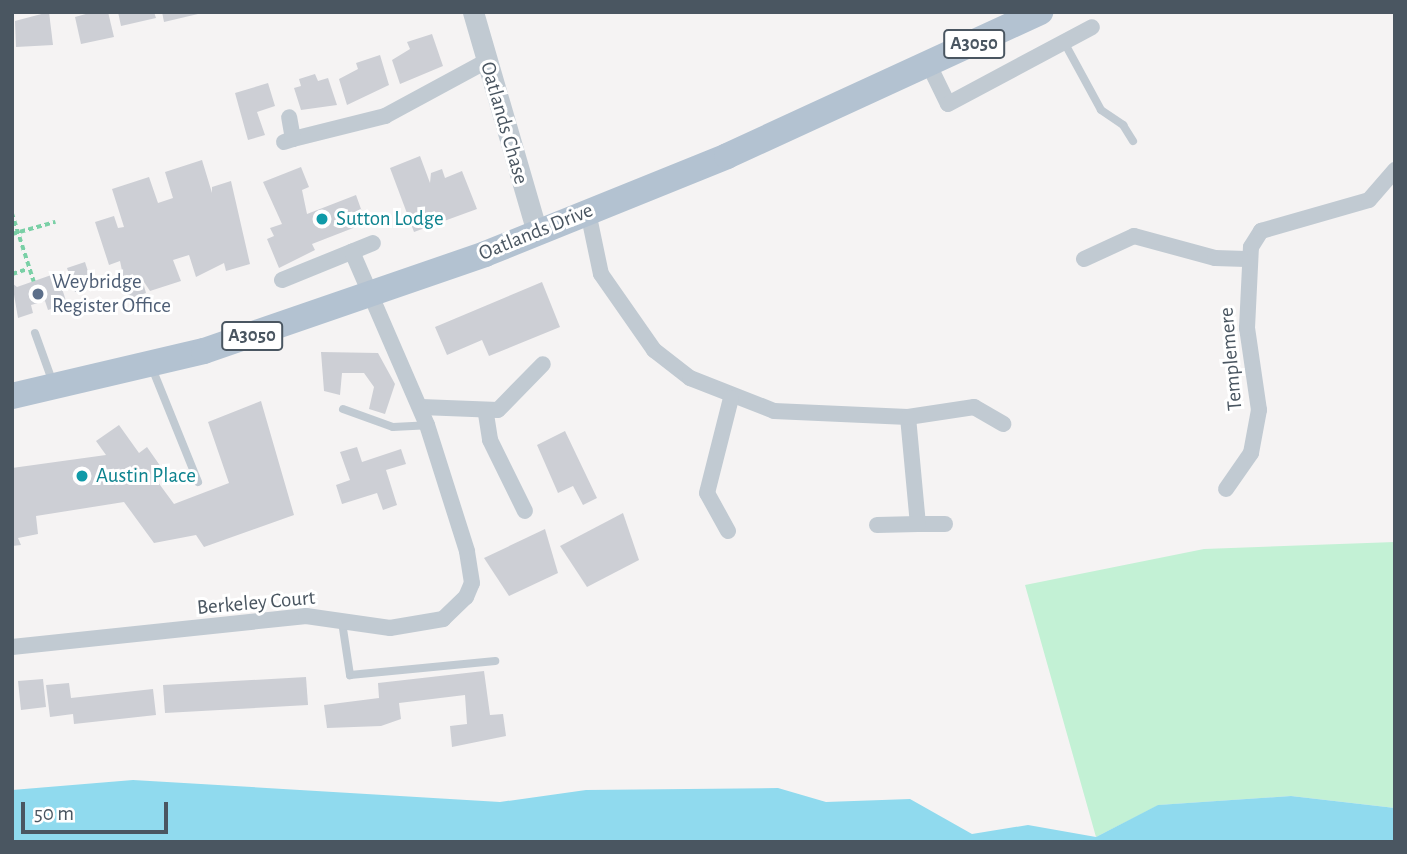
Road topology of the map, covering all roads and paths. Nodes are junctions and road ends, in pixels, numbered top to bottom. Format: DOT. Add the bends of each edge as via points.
graph roads {
  1 [pos="473,12"];
  2 [pos="1031,14"];
  3 [pos="1092,27"];
  4 [pos="1064,42"];
  5 [pos="485,62"];
  6 [pos="929,65"];
  7 [pos="289,117"];
  8 [pos="1133,141"];
  9 [pos="1395,170"];
  10 [pos="587,212"];
  11 [pos="12,213"];
  12 [pos="55,222"];
  13 [pos="537,232"];
  14 [pos="19,233"];
  15 [pos="12,234"];
  16 [pos="373,243"];
  17 [pos="352,251"];
  18 [pos="1084,259"];
  19 [pos="1246,259"];
  20 [pos="27,268"];
  21 [pos="12,274"];
  22 [pos="282,281"];
  23 [pos="34,282"];
  24 [pos="370,296"];
  25 [pos="35,333"];
  26 [pos="543,364"];
  27 [pos="151,367"];
  28 [pos="54,387"];
  29 [pos="12,396"];
  30 [pos="731,398"];
  31 [pos="421,407"];
  32 [pos="343,409"];
  33 [pos="486,414"];
  34 [pos="908,417"];
  35 [pos="1003,424"];
  36 [pos="427,425"];
  37 [pos="198,482"];
  38 [pos="1226,489"];
  39 [pos="525,511"];
  40 [pos="918,524"];
  41 [pos="945,524"];
  42 [pos="877,525"];
  43 [pos="728,531"];
  44 [pos="341,620"];
  45 [pos="12,647"];
  46 [pos="495,661"];
  1 -- 5 [label="street, Oatlands Chase"];
  2 -- 6 [label="main road, Oatlands Drive / A3050"];
  3 -- 4 [label="street"];
  4 -- 6 [label="street" via="948,104"];
  4 -- 8 [label="lane" via="1101,110"];
  5 -- 7 [label="street" via="385,116 288,141"];
  5 -- 13 [label="street, Oatlands Chase"];
  6 -- 10 [label="main road, Oatlands Drive / A3050"];
  9 -- 19 [label="street" via="1369,200 1345,211 1261,231"];
  10 -- 13 [label="main road, Oatlands Drive / A3050"];
  10 -- 30 [label="street" via="601,274 624,313 690,378"];
  11 -- 14 [label="path"];
  12 -- 14 [label="path"];
  13 -- 24 [label="main road, Oatlands Drive / A3050"];
  14 -- 15 [label="path"];
  14 -- 20 [label="path"];
  16 -- 17 [label="street"];
  17 -- 22 [label="street"];
  17 -- 24 [label="street, Berkeley Court"];
  18 -- 19 [label="street" via="1135,236 1215,258"];
  19 -- 38 [label="street, Templemere" via="1259,410 1251,453"];
  20 -- 21 [label="path"];
  20 -- 23 [label="path"];
  24 -- 27 [label="main road, Oatlands Drive / A3050"];
  24 -- 31 [label="street, Berkeley Court"];
  25 -- 28 [label="lane"];
  26 -- 33 [label="street" via="498,410"];
  27 -- 28 [label="main road, Oatlands Drive / A3050"];
  27 -- 37 [label="lane"];
  28 -- 29 [label="main road, Oatlands Drive / A3050"];
  30 -- 34 [label="street" via="830,418"];
  30 -- 43 [label="street" via="707,483"];
  31 -- 33 [label="street"];
  31 -- 36 [label="street, Berkeley Court"];
  32 -- 36 [label="lane" via="393,427"];
  33 -- 39 [label="street" via="490,440"];
  34 -- 35 [label="street" via="974,407"];
  34 -- 40 [label="street"];
  36 -- 44 [label="street, Berkeley Court" via="467,551 469,590 443,619 426,624 390,628"];
  40 -- 41 [label="street"];
  40 -- 42 [label="street"];
  44 -- 45 [label="street, Berkeley Court" via="306,616"];
  44 -- 46 [label="lane" via="350,675"];
}
